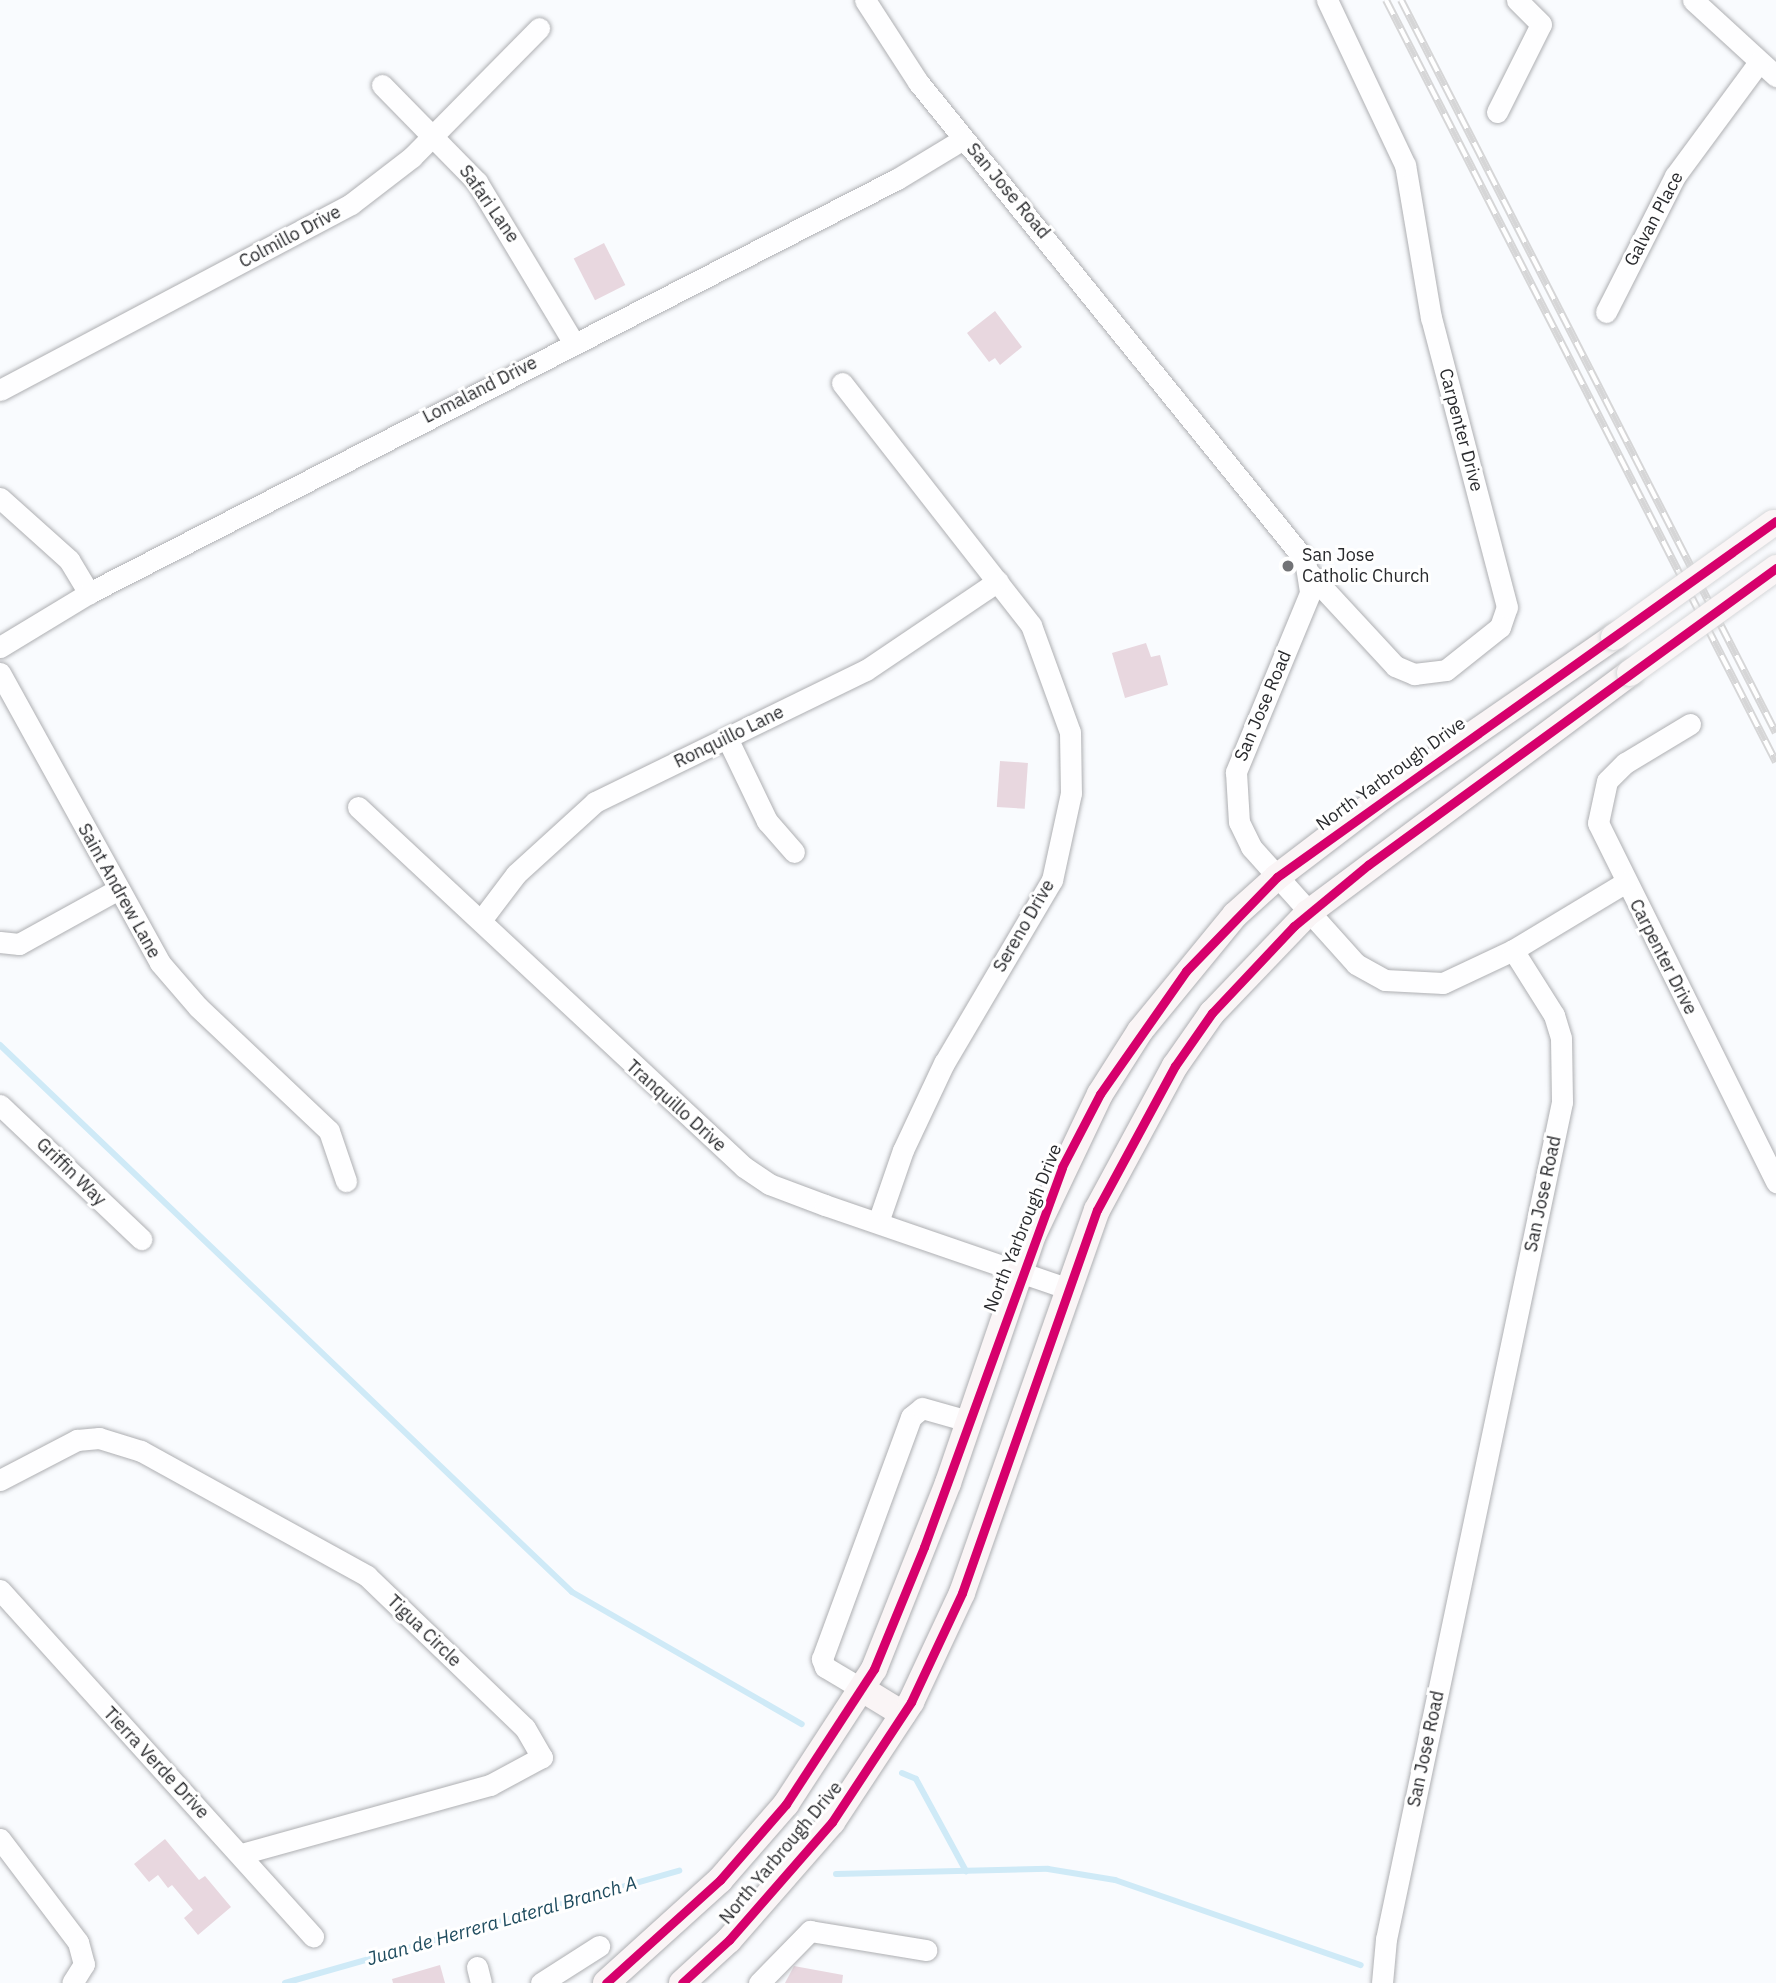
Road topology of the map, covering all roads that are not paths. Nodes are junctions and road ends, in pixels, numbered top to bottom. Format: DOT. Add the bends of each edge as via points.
graph roads {
  1 [pos="866,0"];
  2 [pos="1327,0"];
  3 [pos="1517,0"];
  4 [pos="1693,0"];
  5 [pos="539,28"];
  6 [pos="1759,62"];
  7 [pos="1776,76"];
  8 [pos="383,85"];
  9 [pos="1497,113"];
  10 [pos="434,133"];
  11 [pos="963,139"];
  12 [pos="1606,312"];
  13 [pos="573,341"];
  14 [pos="842,383"];
  15 [pos="0,390"];
  16 [pos="0,498"];
  17 [pos="1774,522"];
  18 [pos="1776,568"];
  19 [pos="1308,573"];
  20 [pos="998,581"];
  21 [pos="89,593"];
  22 [pos="0,647"];
  23 [pos="0,673"];
  24 [pos="1690,724"];
  25 [pos="727,740"];
  26 [pos="358,807"];
  27 [pos="794,852"];
  28 [pos="1277,877"];
  29 [pos="1626,882"];
  30 [pos="117,890"];
  31 [pos="1308,913"];
  32 [pos="482,919"];
  33 [pos="0,942"];
  34 [pos="1513,950"];
  35 [pos="0,1105"];
  36 [pos="346,1181"];
  37 [pos="1776,1182"];
  38 [pos="878,1222"];
  39 [pos="141,1239"];
  40 [pos="1018,1275"];
  41 [pos="1066,1288"];
  42 [pos="968,1421"];
  43 [pos="0,1480"];
  44 [pos="0,1590"];
  45 [pos="862,1689"];
  46 [pos="903,1714"];
  47 [pos="0,1839"];
  48 [pos="241,1854"];
  49 [pos="313,1936"];
  50 [pos="599,1946"];
  51 [pos="926,1950"];
  52 [pos="72,1983"];
  53 [pos="541,1983"];
  54 [pos="606,1983"];
  55 [pos="682,1983"];
  56 [pos="760,1983"];
  57 [pos="1382,1983"];
  1 -- 11 [label="street, San Jose Road"];
  2 -- 19 [label="street, Carpenter Drive" via="1405,165 1432,318 1507,607 1500,627 1446,670 1414,674 1395,666"];
  3 -- 9 [label="street" via="1541,24"];
  4 -- 6 [label="street"];
  5 -- 10 [label="street, Colmillo Drive"];
  6 -- 7 [label="street"];
  6 -- 12 [label="street, Galvan Place" via="1675,176"];
  8 -- 10 [label="street, Safari Lane"];
  10 -- 13 [label="street, Safari Lane" via="505,221"];
  10 -- 15 [label="street, Colmillo Drive" via="383,183 351,204"];
  11 -- 13 [label="street, Lomaland Drive" via="897,179"];
  11 -- 19 [label="street, San Jose Road" via="1298,545"];
  13 -- 21 [label="street, Lomaland Drive"];
  14 -- 20 [label="street, Sereno Drive"];
  16 -- 21 [label="street" via="69,560"];
  17 -- 28 [label="main road, North Yarbrough Drive, bridge" via="1615,638 1382,797"];
  18 -- 31 [label="main road, North Yarbrough Drive, bridge"];
  19 -- 28 [label="street, San Jose Road" via="1304,610 1236,772 1239,822"];
  20 -- 25 [label="street, Ronquillo Lane" via="866,670"];
  20 -- 38 [label="street, Sereno Drive" via="1031,625 1070,732 1066,836 1033,916 944,1063 903,1150"];
  21 -- 22 [label="street, Lomaland Drive"];
  23 -- 30 [label="street, Saint Andrew Lane"];
  24 -- 29 [label="street, Carpenter Drive" via="1625,762 1607,781 1598,823"];
  25 -- 27 [label="street" via="767,821"];
  25 -- 32 [label="street, Ronquillo Lane" via="595,802 516,874"];
  26 -- 32 [label="street, Tranquillo Drive"];
  28 -- 31 [label="street, San Jose Road"];
  28 -- 40 [label="main road, North Yarbrough Drive" via="1235,915 1140,1031 1062,1167"];
  29 -- 34 [label="street"];
  29 -- 37 [label="street, Carpenter Drive"];
  30 -- 33 [label="street" via="19,944"];
  30 -- 36 [label="street, Saint Andrew Lane" via="160,963 198,1007 329,1131"];
  31 -- 34 [label="street, San Jose Road" via="1356,964 1401,984 1443,983"];
  31 -- 41 [label="main road, North Yarbrough Drive" via="1212,1013 1175,1066 1097,1210"];
  32 -- 38 [label="street, Tranquillo Drive" via="659,1093 744,1167 769,1184"];
  34 -- 57 [label="street, San Jose Road" via="1554,1015 1561,1038 1562,1101 1387,1938"];
  35 -- 39 [label="street, Griffin Way"];
  38 -- 40 [label="street, Tranquillo Drive"];
  40 -- 41 [label="street, Tranquillo Drive"];
  40 -- 42 [label="main road, North Yarbrough Drive"];
  41 -- 46 [label="main road, North Yarbrough Drive" via="962,1593"];
  42 -- 45 [label="main road, North Yarbrough Drive" via="924,1547"];
  42 -- 45 [label="street" via="922,1408 911,1417 822,1659 825,1667"];
  43 -- 48 [label="street, Tigua Circle" via="77,1440 99,1438 141,1451 367,1576 525,1728 542,1757 490,1785"];
  44 -- 48 [label="street, Tierra Verde Drive"];
  45 -- 46 [label="main road"];
  45 -- 54 [label="main road, North Yarbrough Drive" via="786,1804 720,1880"];
  46 -- 55 [label="main road, North Yarbrough Drive" via="832,1822 729,1940"];
  47 -- 52 [label="street" via="78,1942 84,1964"];
  48 -- 49 [label="street, Tierra Verde Drive"];
  50 -- 53 [label="street"];
  51 -- 56 [label="street" via="810,1931"];
}
